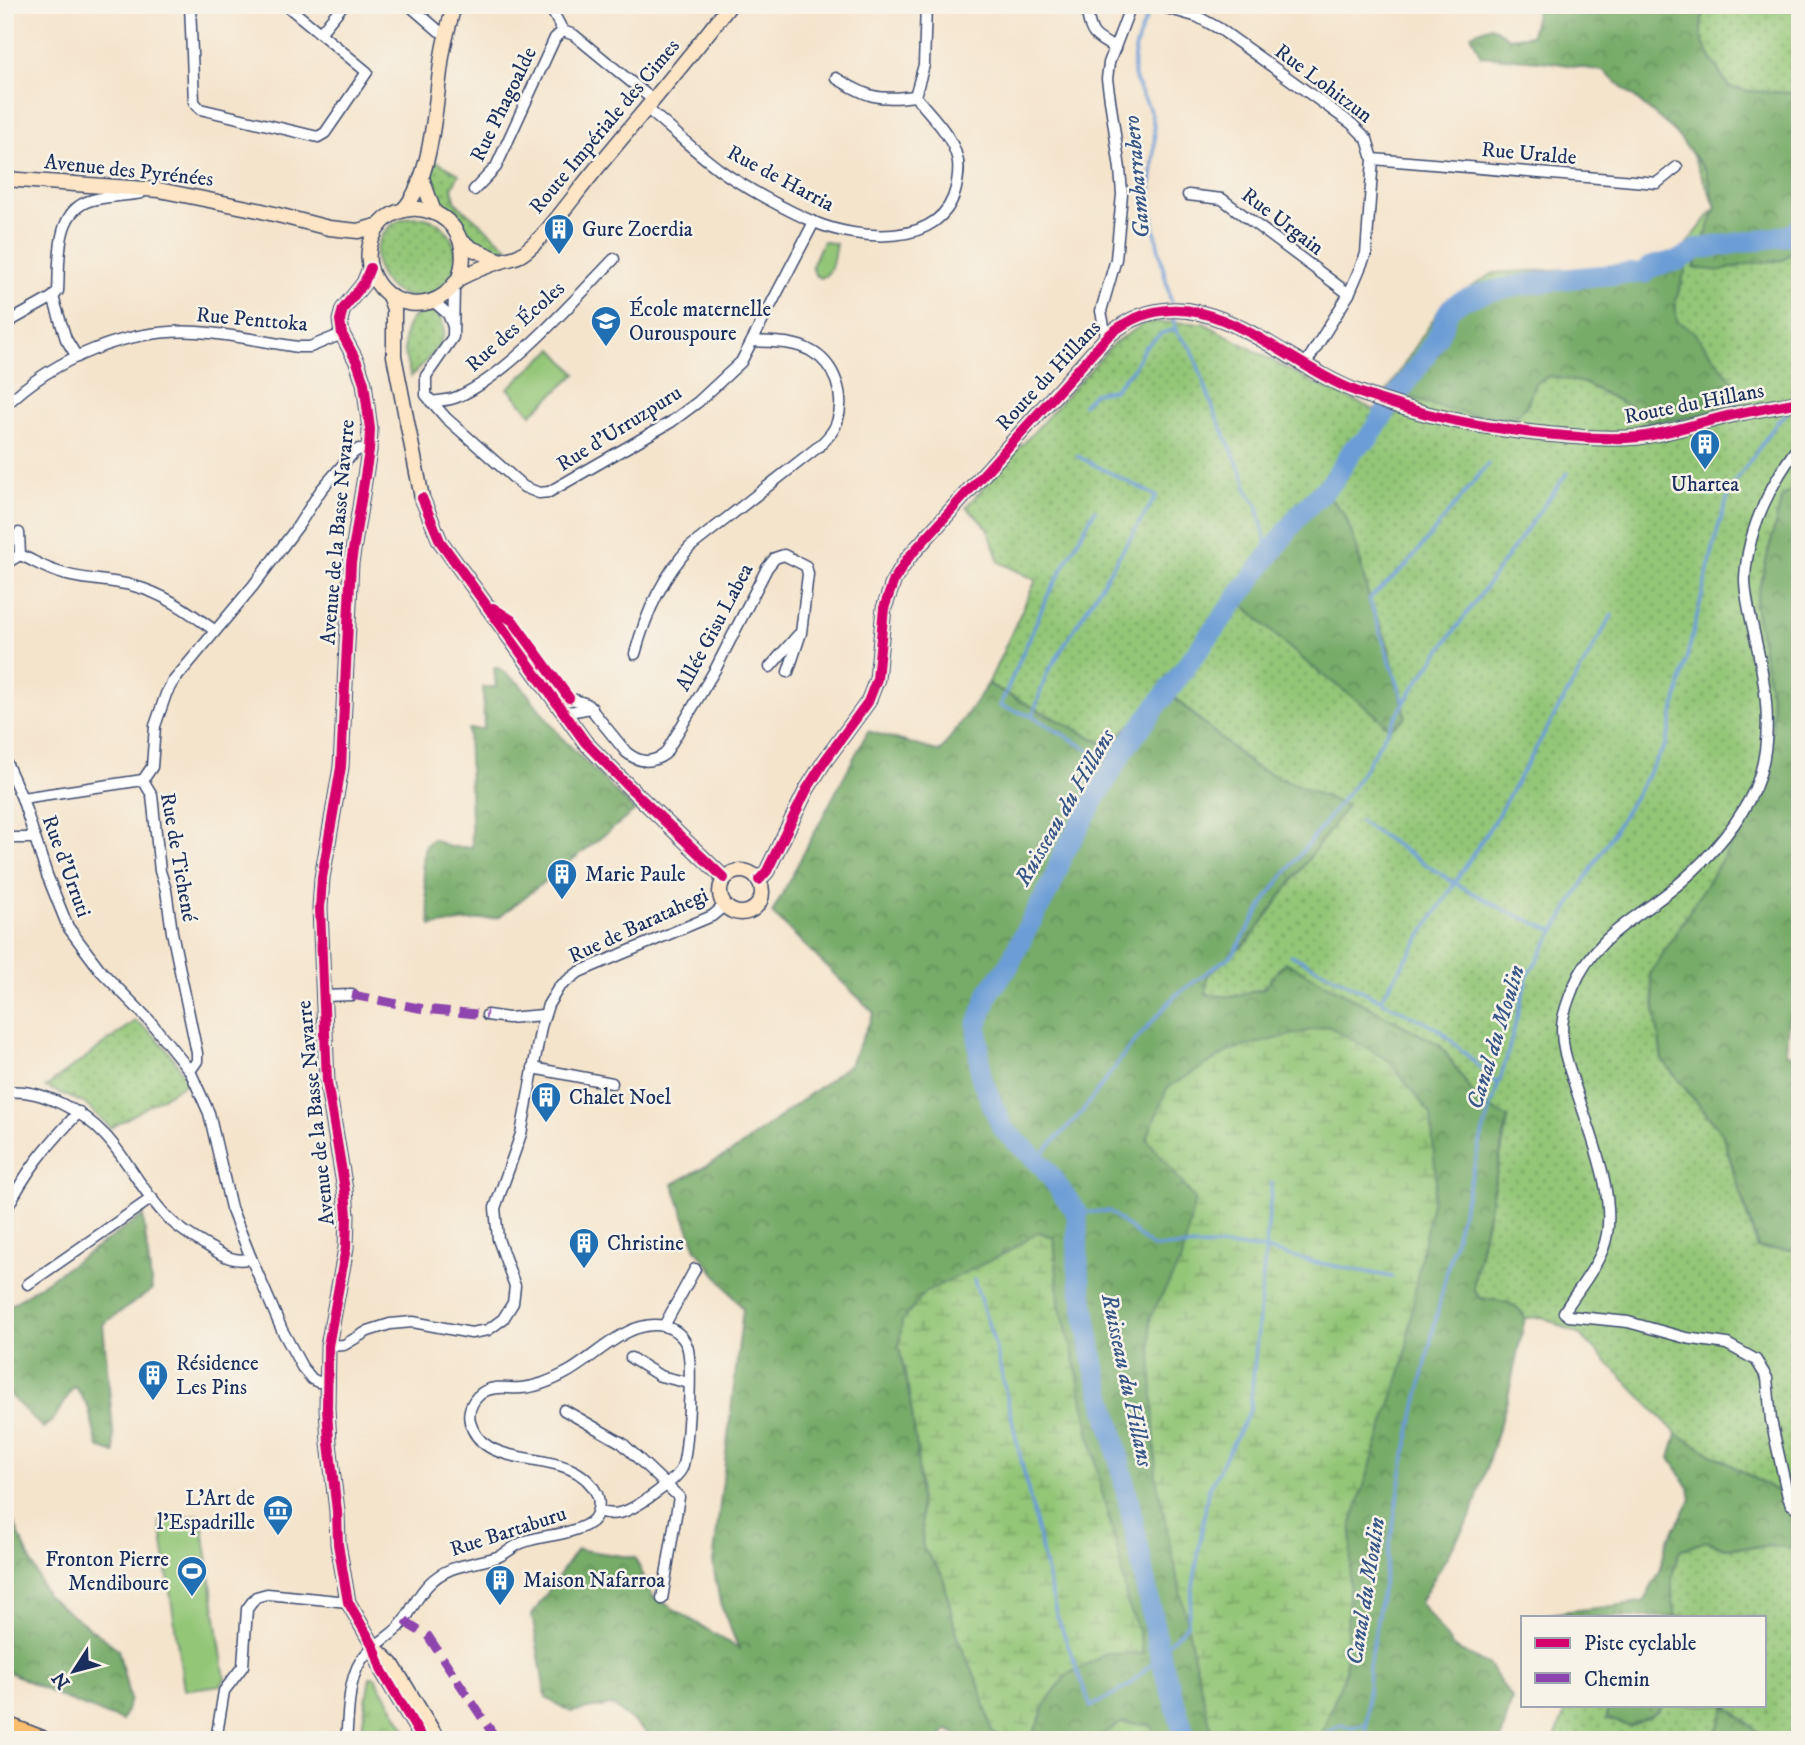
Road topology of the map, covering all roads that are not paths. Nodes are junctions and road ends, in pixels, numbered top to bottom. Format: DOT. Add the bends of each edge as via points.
graph roads {
  1 [pos="190,5"];
  2 [pos="285,5"];
  3 [pos="343,5"];
  4 [pos="409,5"];
  5 [pos="454,5"];
  6 [pos="549,5"];
  7 [pos="730,5"];
  8 [pos="926,5"];
  9 [pos="1085,5"];
  10 [pos="1131,5"];
  11 [pos="1156,5"];
  12 [pos="563,31"];
  13 [pos="320,33"];
  14 [pos="447,33"];
  15 [pos="1115,48"];
  16 [pos="836,78"];
  17 [pos="915,96"];
  18 [pos="650,104"];
  19 [pos="1373,159"];
  20 [pos="1677,167"];
  21 [pos="422,178"];
  22 [pos="5,179"];
  23 [pos="159,190"];
  24 [pos="474,190"];
  25 [pos="1188,195"];
  26 [pos="403,210"];
  27 [pos="434,212"];
  28 [pos="814,222"];
  29 [pos="380,225"];
  30 [pos="329,229"];
  31 [pos="461,241"];
  32 [pos="369,250"];
  33 [pos="614,259"];
  34 [pos="501,261"];
  35 [pos="370,268"];
  36 [pos="456,282"];
  37 [pos="1349,294"];
  38 [pos="388,295"];
  39 [pos="53,297"];
  40 [pos="353,298"];
  41 [pos="433,301"];
  42 [pos="416,304"];
  43 [pos="5,324"];
  44 [pos="396,328"];
  45 [pos="454,328"];
  46 [pos="342,334"];
  47 [pos="1108,335"];
  48 [pos="752,341"];
  49 [pos="77,357"];
  50 [pos="1305,365"];
  51 [pos="431,402"];
  52 [pos="1796,403"];
  53 [pos="5,406"];
  54 [pos="1800,444"];
  55 [pos="369,451"];
  56 [pos="19,533"];
  57 [pos="12,561"];
  58 [pos="483,601"];
  59 [pos="214,630"];
  60 [pos="801,633"];
  61 [pos="635,654"];
  62 [pos="770,667"];
  63 [pos="788,672"];
  64 [pos="592,708"];
  65 [pos="562,711"];
  66 [pos="5,760"];
  67 [pos="144,778"];
  68 [pos="23,798"];
  69 [pos="5,838"];
  70 [pos="34,838"];
  71 [pos="763,876"];
  72 [pos="724,878"];
  73 [pos="724,906"];
  74 [pos="352,995"];
  75 [pos="322,996"];
  76 [pos="486,1014"];
  77 [pos="543,1015"];
  78 [pos="533,1068"];
  79 [pos="190,1071"];
  80 [pos="612,1083"];
  81 [pos="5,1092"];
  82 [pos="79,1112"];
  83 [pos="152,1198"];
  84 [pos="5,1212"];
  85 [pos="251,1258"];
  86 [pos="695,1269"];
  87 [pos="28,1284"];
  88 [pos="664,1326"];
  89 [pos="328,1346"];
  90 [pos="631,1358"];
  91 [pos="327,1381"];
  92 [pos="689,1383"];
  93 [pos="565,1410"];
  94 [pos="666,1483"];
  95 [pos="1800,1510"];
  96 [pos="598,1511"];
  97 [pos="663,1599"];
  98 [pos="348,1602"];
  99 [pos="374,1647"];
  100 [pos="5,1726"];
  101 [pos="41,1740"];
  102 [pos="216,1740"];
  103 [pos="346,1740"];
  104 [pos="423,1740"];
  105 [pos="438,1740"];
  1 -- 13 [label="street" via="194,103 200,109 318,137 367,72"];
  2 -- 13 [label="street"];
  3 -- 13 [label="street"];
  4 -- 14 [label="street"];
  5 -- 14 [label="street"];
  6 -- 12 [label="street, Rue Phagoalde"];
  7 -- 18 [label="street, Route Impériale des Cimes"];
  8 -- 17 [label="street" via="924,65"];
  9 -- 15 [label="street" via="1097,39"];
  10 -- 15 [label="street"];
  11 -- 19 [label="street, Rue Lohitzun" via="1198,17 1220,29 1352,124 1367,139"];
  12 -- 18 [label="street, Rue Phagoalde" via="574,34"];
  12 -- 24 [label="street, Rue Phagoalde" via="555,38 496,167"];
  14 -- 21 [label="street"];
  15 -- 47 [label="street" via="1107,79 1120,169 1121,219 1116,259 1101,311"];
  16 -- 17 [label="street" via="864,95"];
  17 -- 28 [label="street, Rue de Harria" via="946,135 958,159 955,192 944,211 910,233 881,236"];
  18 -- 28 [label="street, Rue de Harria" via="729,176"];
  18 -- 34 [label="street, Route Impériale des Cimes" via="531,246"];
  19 -- 20 [label="street, Rue Uralde" via="1657,183"];
  19 -- 37 [label="street" via="1366,254"];
  21 -- 26 [label="street"];
  21 -- 27 [label="street"];
  22 -- 23 [label="street, Avenue des Pyrénées"];
  23 -- 30 [label="street, Avenue des Pyrénées"];
  23 -- 39 [label="street" via="90,201 75,212 62,230 58,291"];
  25 -- 37 [label="street, Rue Urgain" via="1222,200"];
  26 -- 27 [label="street"];
  26 -- 29 [label="street"];
  27 -- 31 [label="street" via="446,219"];
  28 -- 48 [label="street, Rue d'Urruzpuru"];
  29 -- 30 [label="street, Avenue des Pyrénées" via="358,231"];
  29 -- 32 [label="street"];
  30 -- 32 [label="street, Avenue des Pyrénées"];
  31 -- 34 [label="street"];
  31 -- 36 [label="street" via="464,253"];
  32 -- 35 [label="street"];
  33 -- 51 [label="street, Rue des Écoles" via="522,351 479,386 456,398"];
  34 -- 36 [label="street, Route Impériale des Cimes"];
  35 -- 38 [label="street"];
  35 -- 40 [label="street"];
  36 -- 41 [label="street"];
  36 -- 45 [label="street"];
  37 -- 50 [label="street"];
  38 -- 40 [label="street"];
  38 -- 42 [label="street"];
  38 -- 44 [label="street"];
  39 -- 43 [label="street"];
  39 -- 49 [label="street" via="66,339"];
  40 -- 46 [label="street" via="343,309"];
  41 -- 42 [label="street"];
  41 -- 45 [label="street" via="448,314"];
  42 -- 44 [label="street"];
  44 -- 58 [label="street" via="394,356 422,498 440,541"];
  45 -- 51 [label="street" via="449,346 426,376 426,395"];
  46 -- 49 [label="street, Rue Penttoka" via="298,347 230,335 163,332"];
  46 -- 55 [label="street, Avenue de la Basse Navarre" via="364,383"];
  47 -- 50 [label="street, Route du Hillans" via="1133,318 1172,309 1222,320"];
  47 -- 71 [label="street, Route du Hillans" via="908,558 884,608 877,678 868,702 818,771"];
  48 -- 51 [label="street, Rue d'Urruzpuru" via="741,362 689,410 549,492 524,486"];
  48 -- 61 [label="street" via="797,345 822,358 839,391 837,422 818,447 678,560 643,624"];
  49 -- 53 [label="street, Rue Penttoka"];
  50 -- 52 [label="street, Route du Hillans" via="1354,391 1429,416 1487,428 1595,439 1640,436"];
  54 -- 95 [label="street" via="1766,498 1747,561 1745,582 1767,712 1756,785 1740,817 1714,850 1593,953 1578,977 1563,1020 1564,1049 1604,1182 1609,1225 1603,1249 1564,1312 1727,1345 1756,1360 1767,1378 1788,1497"];
  55 -- 59 [label="street, Rue de Tichené" via="359,449 349,457 253,586"];
  55 -- 75 [label="street, Avenue de la Basse Navarre" via="351,563 341,767 322,878"];
  56 -- 57 [label="street"];
  57 -- 59 [label="street" via="149,591"];
  58 -- 64 [label="street, Allée Gisu Labea" via="513,621 569,698"];
  58 -- 65 [label="street"];
  59 -- 67 [label="street, Rue de Tichené" via="166,694 155,726 152,767"];
  60 -- 62 [label="street"];
  60 -- 63 [label="street, Allée Gisu Labea"];
  60 -- 64 [label="street, Allée Gisu Labea" via="808,574 806,566 784,555 767,568 665,754 656,761 633,758"];
  64 -- 65 [label="street"];
  65 -- 72 [label="street" via="601,759"];
  66 -- 68 [label="street, Rue d'Urruti"];
  67 -- 68 [label="street"];
  67 -- 79 [label="street, Rue de Tichené" via="152,795 160,871 197,1052"];
  68 -- 70 [label="street, Rue d'Urruti"];
  69 -- 70 [label="street"];
  70 -- 79 [label="street, Rue d'Urruti" via="68,927"];
  71 -- 72 [label="street" via="738,870"];
  71 -- 73 [label="street" via="762,895 754,909 739,913"];
  72 -- 73 [label="street" via="720,887"];
  73 -- 77 [label="street, Rue de Baratahegi" via="712,916 579,972 559,987"];
  74 -- 75 [label="street"];
  75 -- 89 [label="street, Avenue de la Basse Navarre" via="327,1082 347,1216 346,1248"];
  76 -- 77 [label="street" via="508,1018"];
  77 -- 78 [label="street, Rue de Baratahegi"];
  78 -- 80 [label="street"];
  78 -- 89 [label="street, Rue de Baratahegi" via="521,1134 495,1208 495,1229 515,1286 509,1311 481,1332 453,1332 404,1322 368,1331 339,1347"];
  79 -- 85 [label="street" via="209,1113 231,1208"];
  81 -- 82 [label="street" via="41,1094"];
  82 -- 83 [label="street" via="107,1134"];
  82 -- 84 [label="street" via="37,1157"];
  83 -- 85 [label="street" via="182,1231 220,1255"];
  83 -- 87 [label="street"];
  85 -- 91 [label="street" via="302,1367 312,1379"];
  86 -- 88 [label="street"];
  88 -- 92 [label="street, Rue Bartaburu" via="678,1333 688,1349"];
  88 -- 96 [label="street, Rue Bartaburu" via="637,1328 550,1381 492,1388 470,1409 474,1433 480,1440 509,1454 551,1462 583,1478 599,1499"];
  89 -- 91 [label="street, Avenue de la Basse Navarre"];
  90 -- 92 [label="street" via="660,1376"];
  91 -- 98 [label="street, Avenue de la Basse Navarre" via="338,1544"];
  92 -- 94 [label="street, Rue Bartaburu" via="682,1467"];
  93 -- 94 [label="street" via="622,1443"];
  94 -- 96 [label="street, Rue Bartaburu" via="625,1511"];
  94 -- 97 [label="street" via="679,1497"];
  96 -- 99 [label="street, Rue Bartaburu" via="593,1521 582,1527 522,1542 501,1556 443,1573 420,1594 397,1629"];
  98 -- 99 [label="street, Avenue de la Basse Navarre"];
  98 -- 102 [label="street" via="267,1594 251,1601 243,1666 224,1691"];
  99 -- 103 [label="street, Rue Bartaburu" via="357,1665"];
  99 -- 104 [label="street, Avenue de la Basse Navarre" via="382,1671"];
  99 -- 105 [label="street, Avenue de la Basse Navarre" via="392,1664"];
  100 -- 101 [label="highway"];
}
